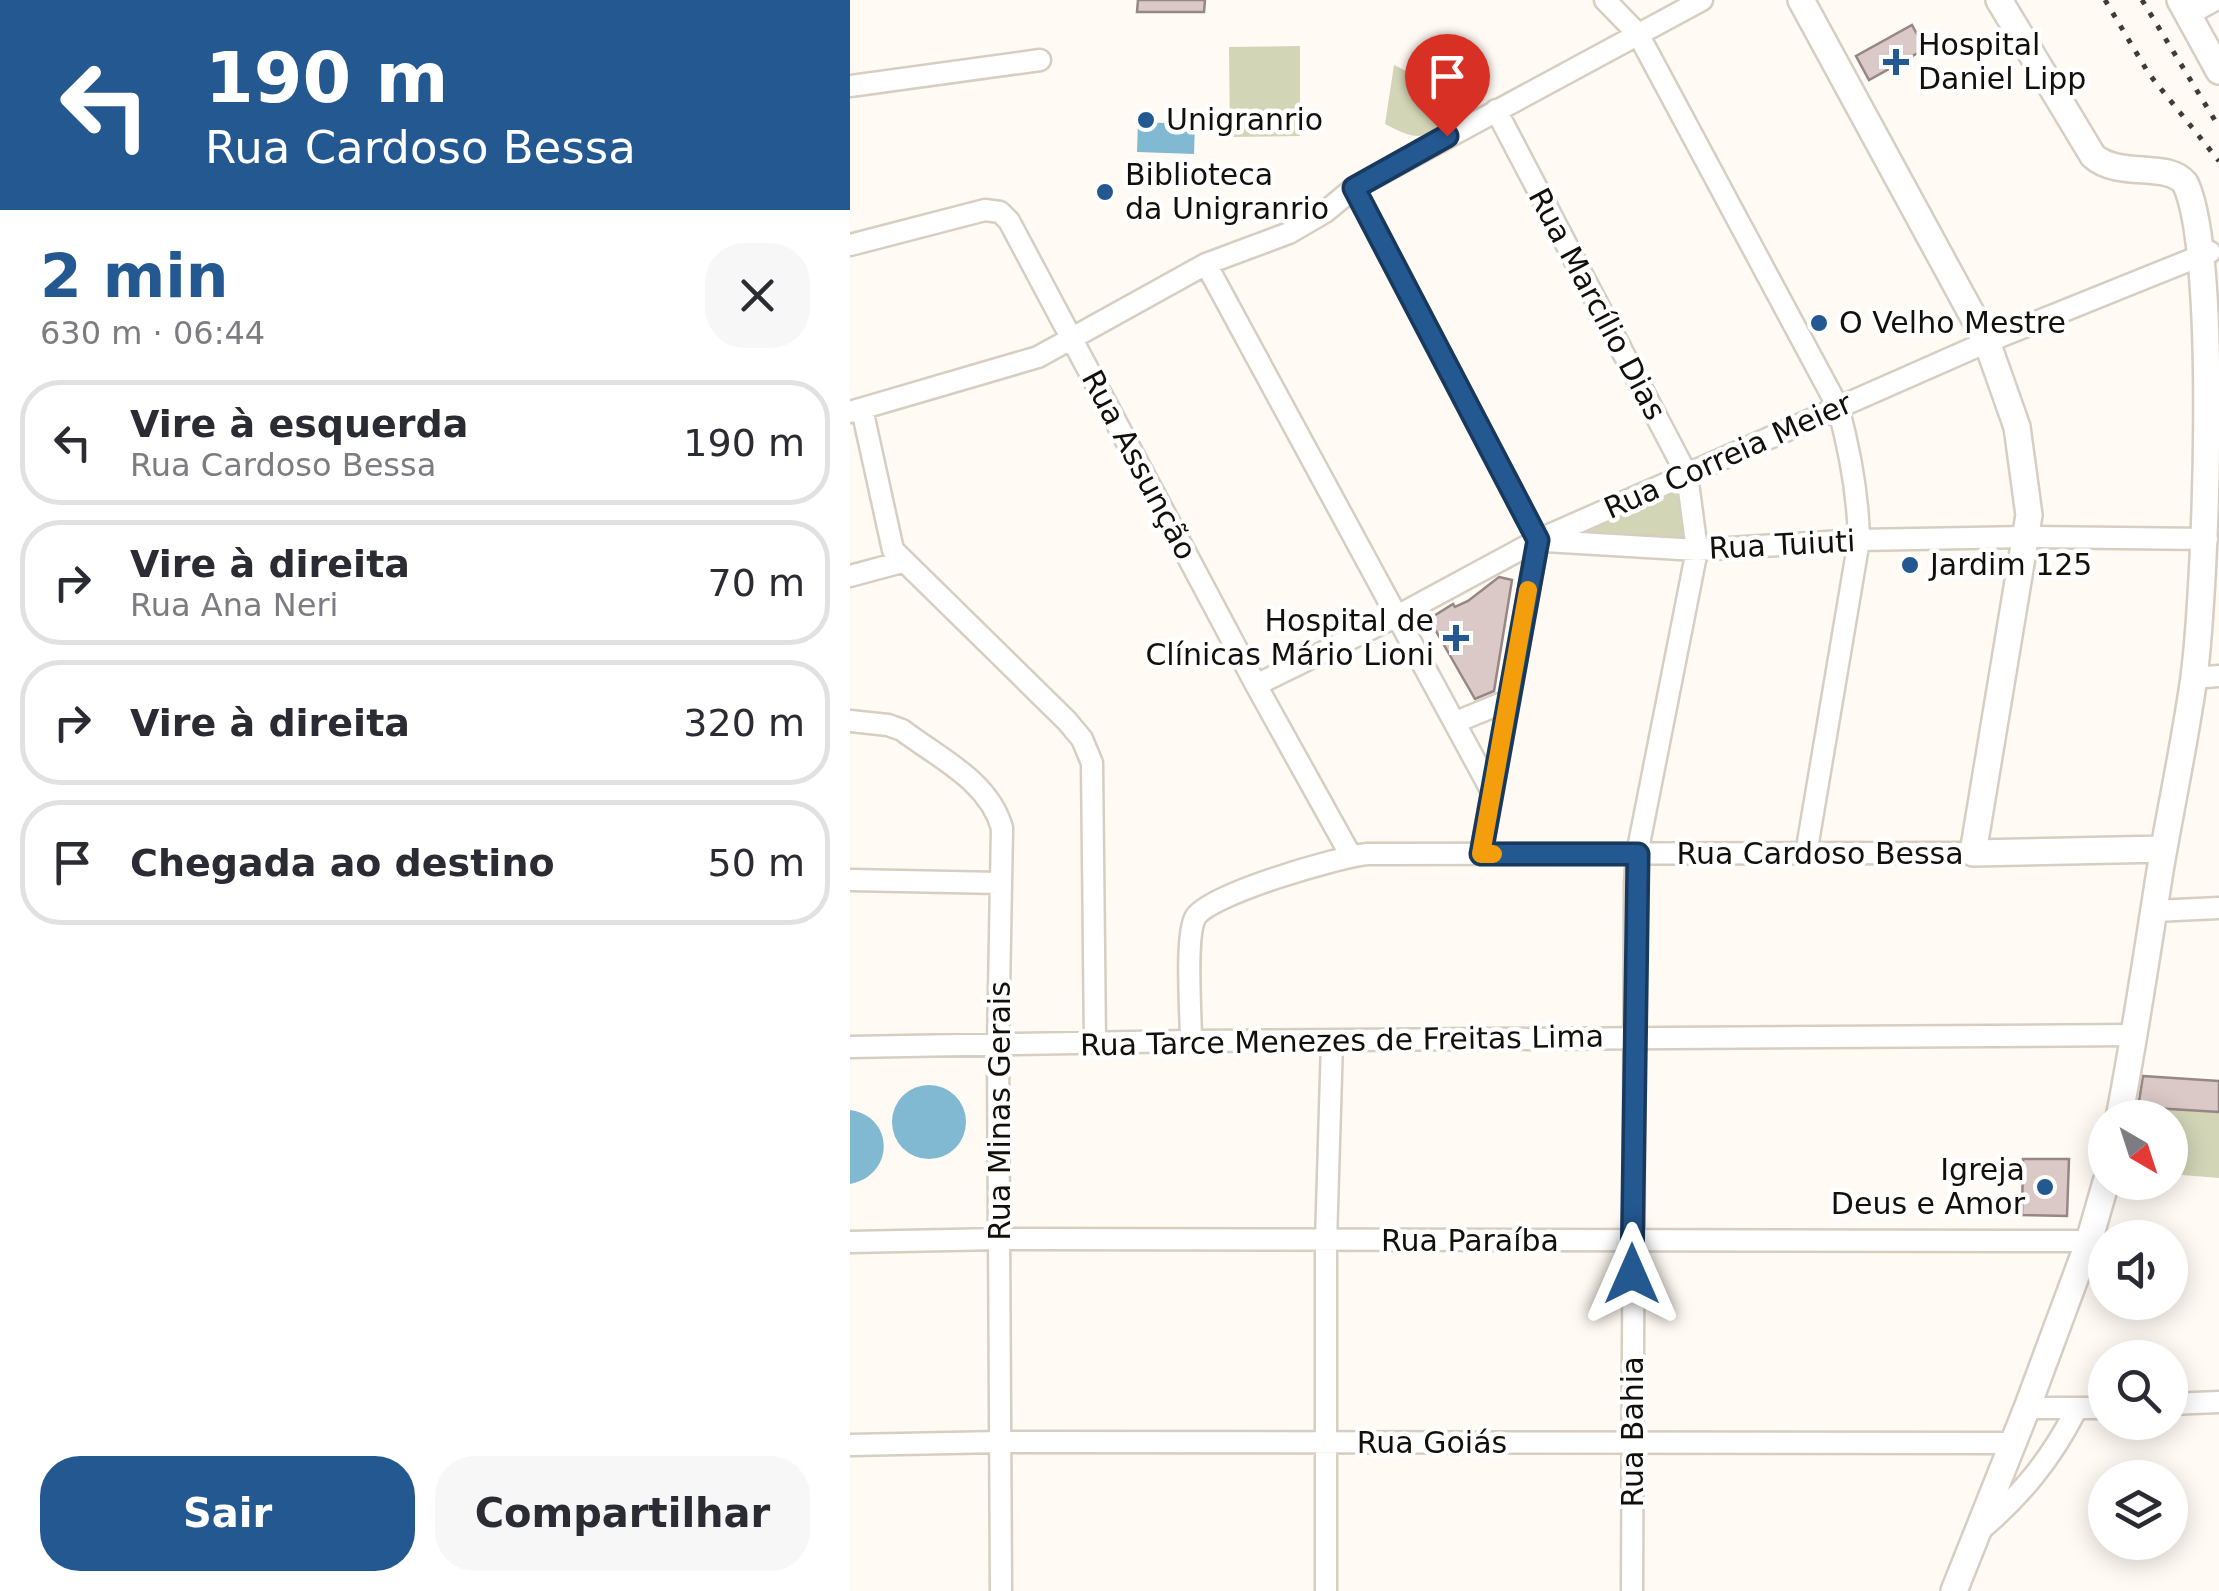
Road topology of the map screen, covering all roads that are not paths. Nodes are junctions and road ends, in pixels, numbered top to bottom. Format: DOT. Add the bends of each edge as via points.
graph roads {
  1 [pos="1605,0"];
  2 [pos="1702,0"];
  3 [pos="1801,0"];
  4 [pos="1999,0"];
  5 [pos="2216,0"];
  6 [pos="2184,8"];
  7 [pos="1638,34"];
  8 [pos="1040,60"];
  9 [pos="2219,71"];
  10 [pos="850,86"];
  11 [pos="1496,110"];
  12 [pos="1354,188"];
  13 [pos="850,245"];
  14 [pos="2210,252"];
  15 [pos="1206,264"];
  16 [pos="1071,339"];
  17 [pos="1986,342"];
  18 [pos="1838,407"];
  19 [pos="856,410"];
  20 [pos="1687,475"];
  21 [pos="2026,537"];
  22 [pos="2207,539"];
  23 [pos="1538,540"];
  24 [pos="1859,540"];
  25 [pos="1697,550"];
  26 [pos="902,562"];
  27 [pos="850,576"];
  28 [pos="1399,615"];
  29 [pos="2206,677"];
  30 [pos="1256,686"];
  31 [pos="1507,701"];
  32 [pos="850,721"];
  33 [pos="1456,722"];
  34 [pos="1492,790"];
  35 [pos="2164,850"];
  36 [pos="1481,854"];
  37 [pos="1638,854"];
  38 [pos="1806,854"];
  39 [pos="1973,854"];
  40 [pos="1352,856"];
  41 [pos="850,880"];
  42 [pos="1000,883"];
  43 [pos="2219,908"];
  44 [pos="2155,911"];
  45 [pos="2133,1034"];
  46 [pos="1634,1038"];
  47 [pos="1192,1041"];
  48 [pos="1332,1042"];
  49 [pos="1095,1043"];
  50 [pos="998,1046"];
  51 [pos="850,1047"];
  52 [pos="2122,1100"];
  53 [pos="1000,1239"];
  54 [pos="1632,1241"];
  55 [pos="2088,1241"];
  56 [pos="850,1242"];
  57 [pos="1326,1242"];
  58 [pos="2088,1246"];
  59 [pos="2219,1402"];
  60 [pos="2188,1403"];
  61 [pos="2027,1408"];
  62 [pos="2088,1409"];
  63 [pos="2076,1410"];
  64 [pos="1000,1442"];
  65 [pos="1326,1443"];
  66 [pos="1634,1443"];
  67 [pos="2014,1443"];
  68 [pos="850,1445"];
  69 [pos="1979,1532"];
  70 [pos="1001,1591"];
  71 [pos="1326,1591"];
  72 [pos="1632,1591"];
  73 [pos="1954,1591"];
  1 -- 7 [label="street"];
  2 -- 7 [label="street"];
  3 -- 17 [label="main road"];
  4 -- 14 [label="main road" via="2093,156 2116,169 2182,180"];
  5 -- 6 [label="street"];
  6 -- 9 [label="main road"];
  7 -- 11 [label="street"];
  7 -- 18 [label="street"];
  8 -- 10 [label="street"];
  11 -- 12 [label="street"];
  11 -- 20 [label="street, Rua Marcílio Dias"];
  12 -- 15 [label="street" via="1289,233"];
  12 -- 23 [label="street"];
  13 -- 16 [label="street, Rua Assunção" via="994,210 1015,230"];
  14 -- 17 [label="street, Rua Correia Meier"];
  14 -- 22 [label="main road" via="2216,380"];
  15 -- 16 [label="street"];
  15 -- 28 [label="street"];
  16 -- 19 [label="street" via="1023,362"];
  16 -- 30 [label="street, Rua Assunção"];
  17 -- 18 [label="street, Rua Correia Meier"];
  17 -- 21 [label="main road" via="2017,427"];
  18 -- 20 [label="street, Rua Correia Meier"];
  18 -- 24 [label="street" via="1854,476"];
  19 -- 26 [label="street" via="889,538"];
  20 -- 23 [label="street, Rua Correia Meier"];
  20 -- 25 [label="street, Rua Marcílio Dias"];
  21 -- 22 [label="street, Rua Tuiuti"];
  21 -- 24 [label="street, Rua Tuiuti"];
  21 -- 39 [label="main road"];
  22 -- 29 [label="main road"];
  23 -- 25 [label="street, Rua Tuiuti"];
  23 -- 28 [label="street, Rua Correia Meier"];
  23 -- 31 [label="street"];
  24 -- 25 [label="street, Rua Tuiuti"];
  24 -- 38 [label="street"];
  25 -- 37 [label="street, Rua Marcílio Dias"];
  26 -- 27 [label="street"];
  26 -- 49 [label="street" via="1067,721 1088,750 1094,776"];
  28 -- 30 [label="street, Rua Correia Meier"];
  28 -- 33 [label="street"];
  29 -- 35 [label="main road"];
  30 -- 40 [label="street, Rua Assunção"];
  31 -- 33 [label="street"];
  31 -- 34 [label="street"];
  32 -- 42 [label="street, Rua Minas Gerais" via="902,730 983,790 1002,828"];
  33 -- 34 [label="street"];
  34 -- 36 [label="street"];
  35 -- 39 [label="main road, Rua Cardoso Bessa"];
  35 -- 44 [label="main road"];
  36 -- 37 [label="street, Rua Cardoso Bessa"];
  36 -- 40 [label="street, Rua Cardoso Bessa"];
  37 -- 38 [label="street, Rua Cardoso Bessa"];
  37 -- 46 [label="street, Rua Bahia"];
  38 -- 39 [label="street, Rua Cardoso Bessa"];
  40 -- 47 [label="street, Rua Cardoso Bessa" via="1200,910 1191,939"];
  41 -- 42 [label="street"];
  42 -- 50 [label="street, Rua Minas Gerais"];
  43 -- 44 [label="street"];
  44 -- 45 [label="main road"];
  45 -- 46 [label="street, Rua Tarce Menezes de Freitas Lima"];
  45 -- 52 [label="main road"];
  46 -- 48 [label="street, Rua Tarce Menezes de Freitas Lima"];
  46 -- 54 [label="street, Rua Bahia"];
  47 -- 48 [label="street, Rua Tarce Menezes de Freitas Lima"];
  47 -- 49 [label="street, Rua Tarce Menezes de Freitas Lima"];
  48 -- 57 [label="street"];
  49 -- 50 [label="street, Rua Tarce Menezes de Freitas Lima"];
  50 -- 51 [label="street, Rua Tarce Menezes de Freitas Lima"];
  50 -- 53 [label="street, Rua Minas Gerais"];
  53 -- 56 [label="street, Rua Paraíba"];
  53 -- 57 [label="street, Rua Paraíba"];
  53 -- 64 [label="street, Rua Minas Gerais"];
  54 -- 55 [label="street, Rua Paraíba"];
  54 -- 57 [label="street, Rua Paraíba"];
  54 -- 66 [label="street, Rua Bahia"];
  57 -- 65 [label="street"];
  58 -- 61 [label="main road"];
  59 -- 60 [label="street"];
  61 -- 63 [label="street"];
  61 -- 67 [label="main road"];
  62 -- 63 [label="street"];
  63 -- 69 [label="street" via="2036,1477"];
  64 -- 65 [label="street, Rua Goiás"];
  64 -- 68 [label="street, Rua Goiás"];
  64 -- 70 [label="street, Rua Minas Gerais"];
  65 -- 66 [label="street, Rua Goiás"];
  65 -- 71 [label="street"];
  66 -- 67 [label="street, Rua Goiás"];
  66 -- 72 [label="street, Rua Bahia"];
  67 -- 69 [label="main road"];
  69 -- 73 [label="main road"];
}
